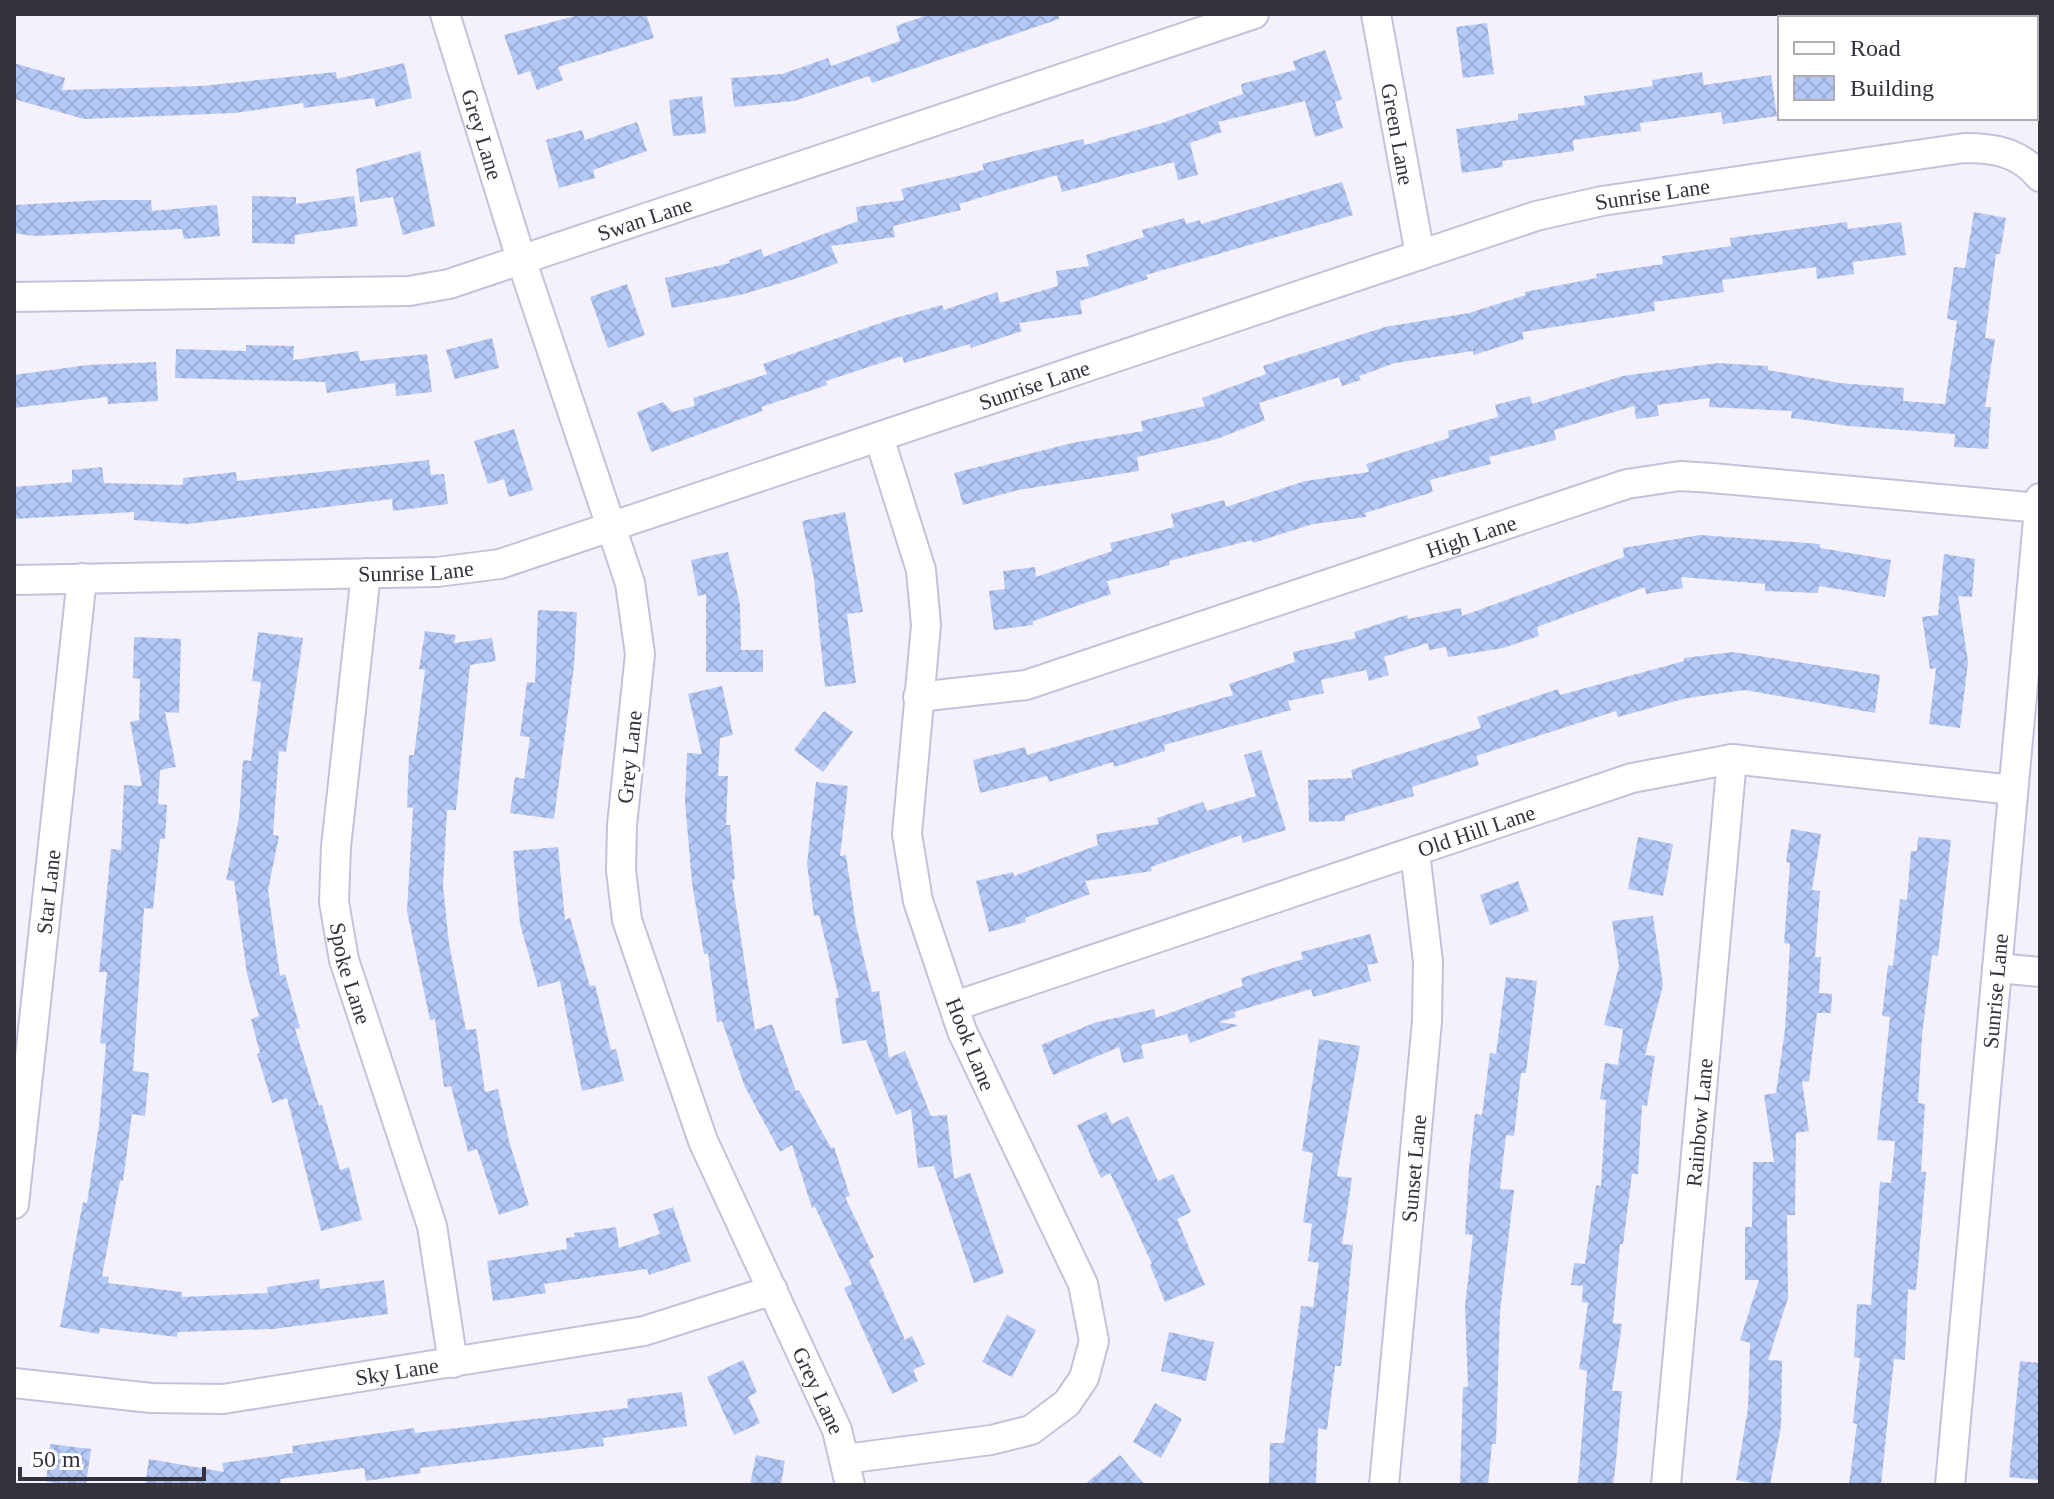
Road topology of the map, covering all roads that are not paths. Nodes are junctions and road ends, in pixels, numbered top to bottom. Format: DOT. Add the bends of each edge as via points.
graph roads {
  1 [pos="445,14"];
  2 [pos="1254,14"];
  3 [pos="1376,14"];
  4 [pos="2040,177"];
  5 [pos="1420,255"];
  6 [pos="521,259"];
  7 [pos="14,297"];
  8 [pos="879,437"];
  9 [pos="2040,498"];
  10 [pos="2039,508"];
  11 [pos="612,525"];
  12 [pos="366,573"];
  13 [pos="82,578"];
  14 [pos="14,580"];
  15 [pos="918,697"];
  16 [pos="1732,759"];
  17 [pos="2013,790"];
  18 [pos="1415,852"];
  19 [pos="1997,968"];
  20 [pos="2040,972"];
  21 [pos="955,1006"];
  22 [pos="14,1204"];
  23 [pos="773,1290"];
  24 [pos="453,1363"];
  25 [pos="14,1383"];
  26 [pos="848,1472"];
  27 [pos="1384,1485"];
  28 [pos="1666,1485"];
  29 [pos="1950,1485"];
  1 -- 6 [label="street, Grey Lane"];
  2 -- 6 [label="street, Swan Lane"];
  3 -- 5 [label="street, Green Lane"];
  4 -- 5 [label="street, Sunrise Lane" via="2010,153 1964,148 1602,201 1536,216"];
  5 -- 8 [label="street, Sunrise Lane"];
  6 -- 7 [label="street, Swan Lane" via="449,284 409,291"];
  6 -- 11 [label="street, Grey Lane"];
  8 -- 11 [label="street, Sunrise Lane"];
  8 -- 15 [label="street, Hook Lane" via="921,570 926,625"];
  9 -- 10 [label="street, Sunrise Lane"];
  10 -- 15 [label="street, High Lane" via="1680,476 1627,484 1026,685"];
  10 -- 17 [label="street, Sunrise Lane"];
  11 -- 12 [label="street, Sunrise Lane" via="500,564"];
  11 -- 23 [label="street, Grey Lane" via="630,583 640,654 622,825 627,920 703,1141"];
  12 -- 13 [label="street, Sunrise Lane"];
  12 -- 24 [label="street, Spoke Lane" via="334,902 344,960 432,1226"];
  13 -- 14 [label="street, Sunrise Lane"];
  13 -- 22 [label="street, Star Lane"];
  15 -- 21 [label="street, Hook Lane" via="907,834 918,901"];
  16 -- 17 [label="street, Old Hill Lane"];
  16 -- 18 [label="street, Old Hill Lane" via="1632,778"];
  16 -- 28 [label="street, Rainbow Lane"];
  17 -- 19 [label="street, Sunrise Lane"];
  18 -- 21 [label="street, Old Hill Lane"];
  18 -- 27 [label="street, Sunset Lane" via="1428,962 1427,1021"];
  19 -- 20 [label="street"];
  19 -- 29 [label="street, Sunrise Lane"];
  21 -- 26 [label="street, Hook Lane" via="985,1083 1083,1284 1092,1356 1067,1403 1031,1430"];
  23 -- 24 [label="street, Sky Lane" via="644,1331"];
  23 -- 26 [label="street, Grey Lane" via="837,1430"];
  24 -- 25 [label="street, Sky Lane" via="223,1399 151,1398"];
}
